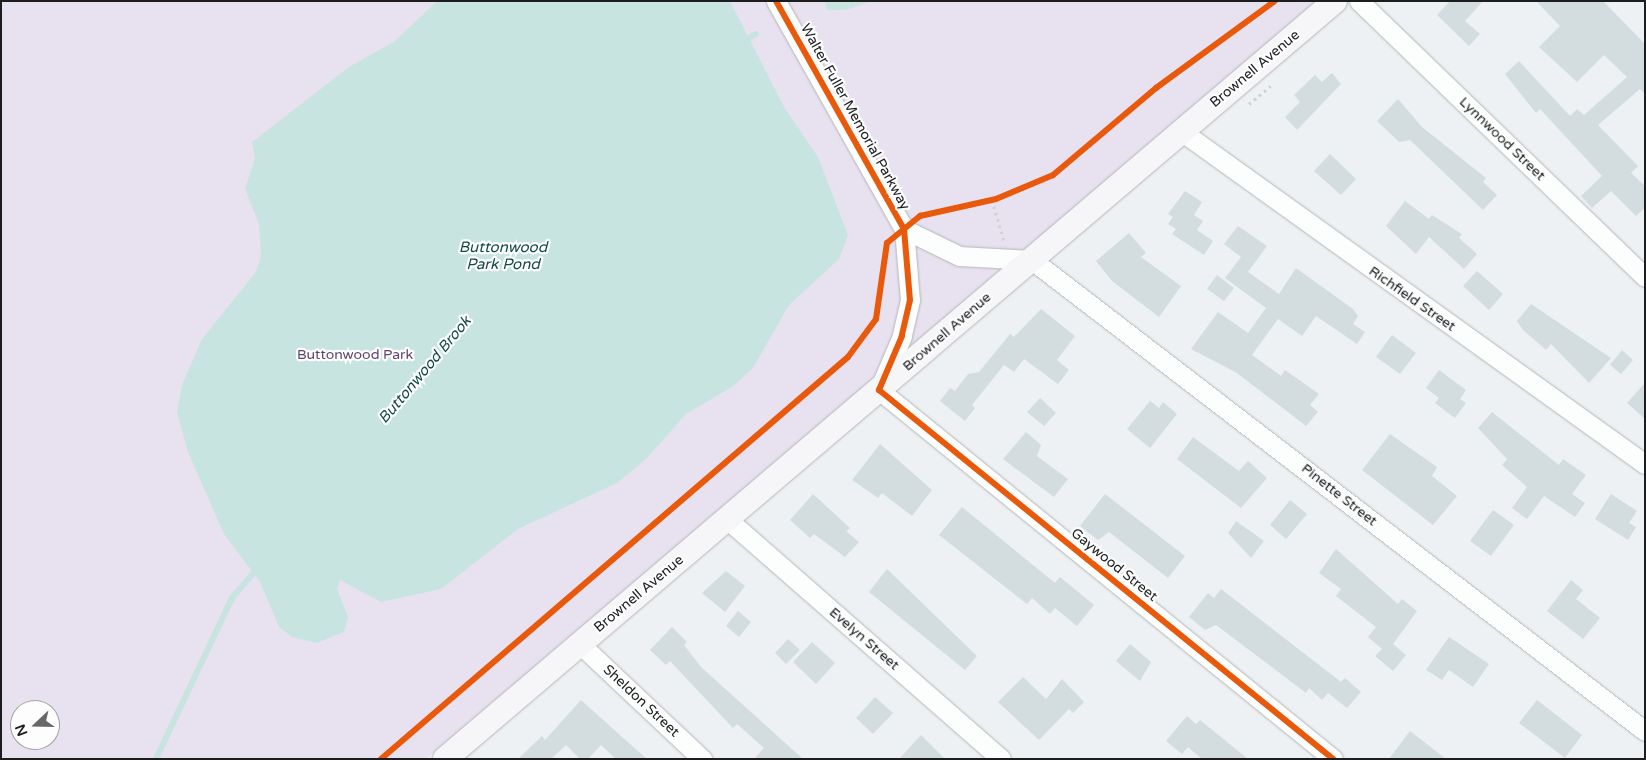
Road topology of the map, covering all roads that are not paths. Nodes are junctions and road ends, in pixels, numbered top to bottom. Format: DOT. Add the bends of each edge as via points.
graph roads {
  1 [pos="776,1"];
  2 [pos="1335,1"];
  3 [pos="1359,1"];
  4 [pos="1182,131"];
  5 [pos="904,229"];
  6 [pos="1032,260"];
  7 [pos="1645,277"];
  8 [pos="879,390"];
  9 [pos="1645,464"];
  10 [pos="727,519"];
  11 [pos="580,644"];
  12 [pos="1645,731"];
  13 [pos="454,756"];
  14 [pos="702,759"];
  15 [pos="1001,759"];
  16 [pos="1333,759"];
  1 -- 5 [label="street, Walter Fuller Memorial Parkway"];
  2 -- 4 [label="main road, Brownell Avenue"];
  3 -- 7 [label="street, Lynnwood Street"];
  4 -- 6 [label="main road, Brownell Avenue"];
  4 -- 9 [label="street, Richfield Street"];
  5 -- 6 [label="street, Walter Fuller Memorial Parkway" via="959,256"];
  5 -- 8 [label="street, Walter Fuller Memorial Parkway" via="910,300 902,336"];
  6 -- 8 [label="main road, Brownell Avenue"];
  6 -- 12 [label="street, Pinette Street"];
  8 -- 10 [label="main road, Brownell Avenue"];
  8 -- 16 [label="street, Gaywood Street"];
  10 -- 11 [label="main road, Brownell Avenue"];
  10 -- 15 [label="street, Evelyn Street"];
  11 -- 13 [label="main road, Brownell Avenue"];
  11 -- 14 [label="street, Sheldon Street"];
}
